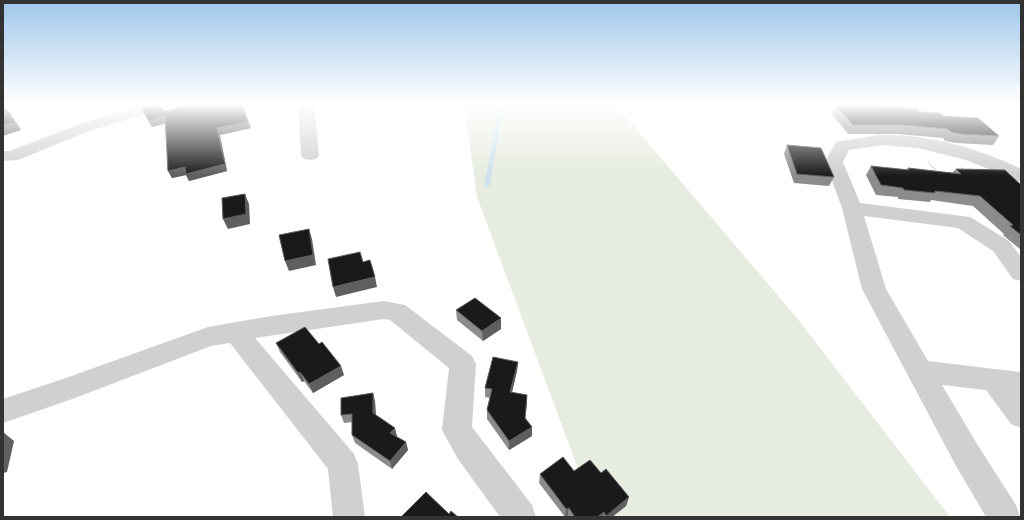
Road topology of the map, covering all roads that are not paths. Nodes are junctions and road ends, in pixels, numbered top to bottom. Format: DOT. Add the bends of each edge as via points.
graph roads {
  1 [pos="68,127"];
  2 [pos="87,127"];
  3 [pos="308,127"];
  4 [pos="3,147"];
  5 [pos="3,156"];
  6 [pos="310,156"];
  7 [pos="1021,176"];
  8 [pos="852,208"];
  9 [pos="1021,273"];
  10 [pos="235,331"];
  11 [pos="920,371"];
  12 [pos="993,379"];
  13 [pos="1021,383"];
  14 [pos="3,411"];
  15 [pos="1021,415"];
  16 [pos="350,517"];
  17 [pos="520,517"];
  18 [pos="1004,517"];
  1 -- 4 [label="street"];
  2 -- 5 [label="street" via="12,156"];
  3 -- 6 [label="street"];
  7 -- 8 [label="street" via="965,154 912,143 884,140 842,146 834,162"];
  8 -- 9 [label="street" via="969,218 1001,246"];
  8 -- 11 [label="street" via="874,289"];
  10 -- 14 [label="street" via="208,337"];
  10 -- 16 [label="street" via="343,464"];
  10 -- 17 [label="street" via="384,310 396,311 463,364 457,430"];
  11 -- 12 [label="street"];
  11 -- 18 [label="street"];
  12 -- 13 [label="street"];
  12 -- 15 [label="street"];
}
